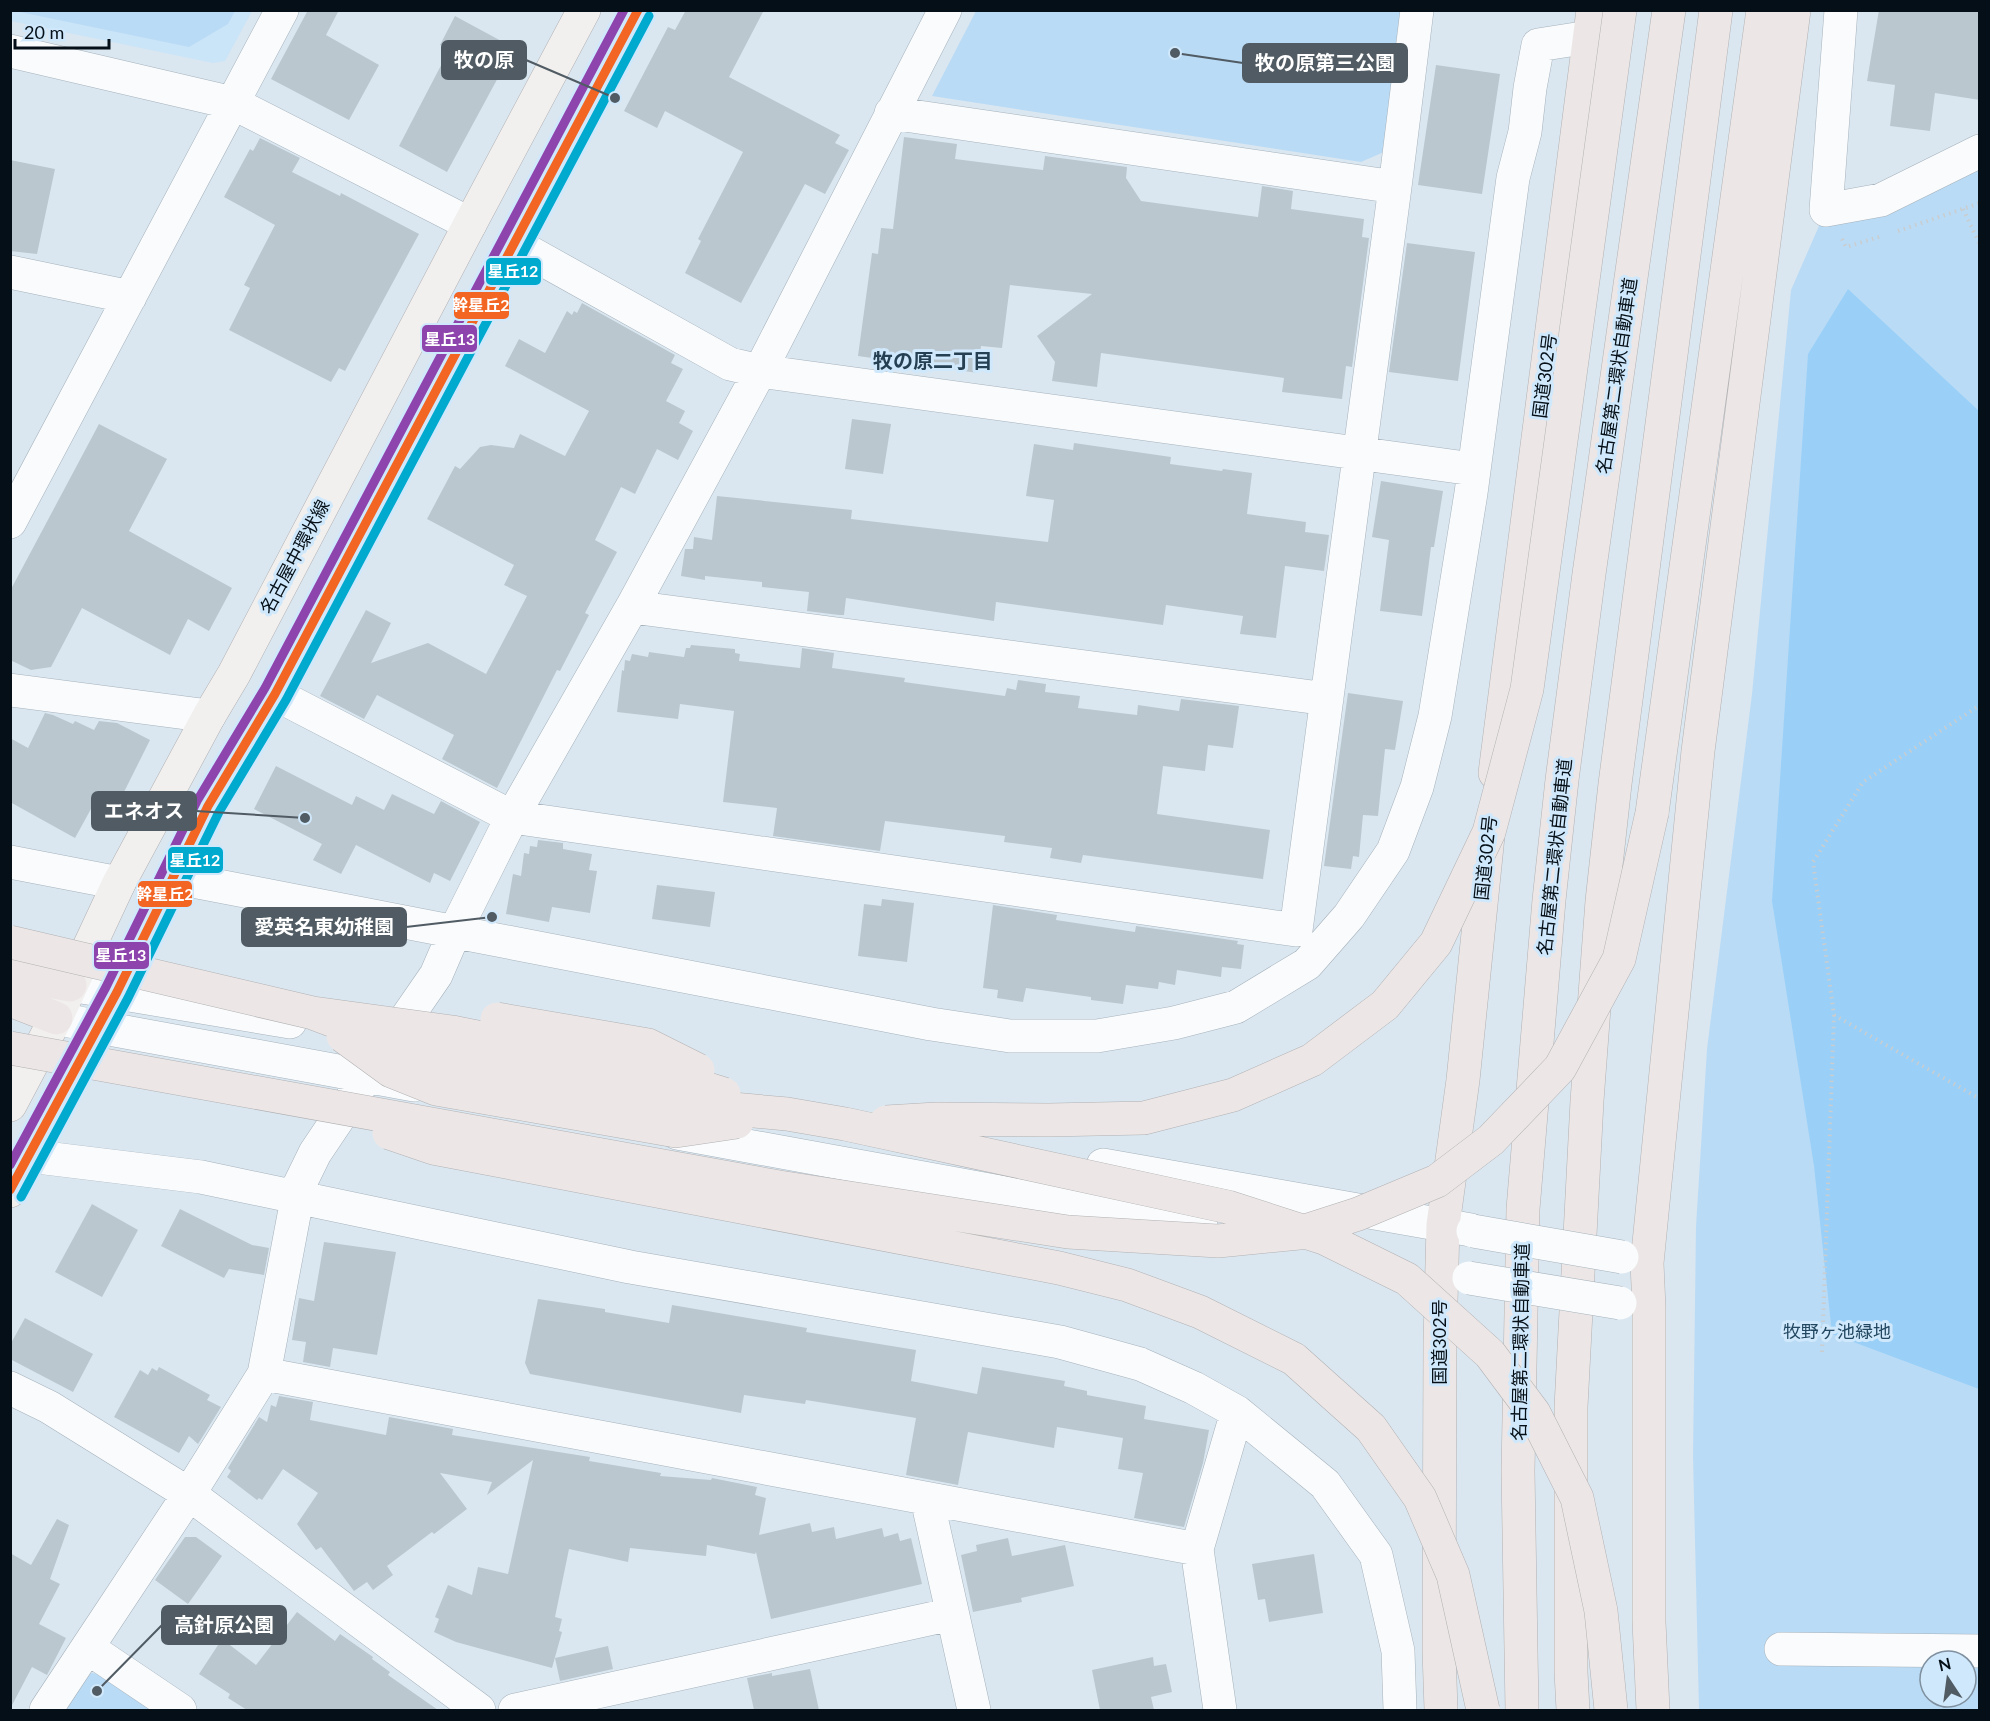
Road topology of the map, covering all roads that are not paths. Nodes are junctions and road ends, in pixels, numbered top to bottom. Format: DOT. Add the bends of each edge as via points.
graph roads {
  1 [pos="282,10"];
  2 [pos="584,10"];
  3 [pos="638,10"];
  4 [pos="945,10"];
  5 [pos="1417,10"];
  6 [pos="1620,10"];
  7 [pos="1763,10"];
  8 [pos="1794,10"];
  9 [pos="1841,10"];
  10 [pos="1668,14"];
  11 [pos="1715,16"];
  12 [pos="1591,24"];
  13 [pos="10,51"];
  14 [pos="233,103"];
  15 [pos="891,113"];
  16 [pos="1980,151"];
  17 [pos="1395,187"];
  18 [pos="470,224"];
  19 [pos="513,243"];
  20 [pos="10,272"];
  21 [pos="130,297"];
  22 [pos="760,371"];
  23 [pos="1360,453"];
  24 [pos="1473,469"];
  25 [pos="19,487"];
  26 [pos="10,522"];
  27 [pos="632,607"];
  28 [pos="10,690"];
  29 [pos="275,694"];
  30 [pos="1326,699"];
  31 [pos="209,716"];
  32 [pos="512,818"];
  33 [pos="10,862"];
  34 [pos="172,877"];
  35 [pos="119,883"];
  36 [pos="1296,930"];
  37 [pos="455,931"];
  38 [pos="10,942"];
  39 [pos="1313,958"];
  40 [pos="10,974"];
  41 [pos="69,985"];
  42 [pos="117,992"];
  43 [pos="10,1000"];
  44 [pos="313,1013"];
  45 [pos="56,1018"];
  46 [pos="98,1027"];
  47 [pos="392,1040"];
  48 [pos="10,1048"];
  49 [pos="367,1076"];
  50 [pos="291,1099"];
  51 [pos="10,1105"];
  52 [pos="787,1114"];
  53 [pos="845,1124"];
  54 [pos="29,1156"];
  55 [pos="10,1191"];
  56 [pos="295,1198"];
  57 [pos="1458,1228"];
  58 [pos="1634,1260"];
  59 [pos="1455,1275"];
  60 [pos="1635,1306"];
  61 [pos="264,1374"];
  62 [pos="10,1388"];
  63 [pos="1237,1413"];
  64 [pos="189,1494"];
  65 [pos="927,1498"];
  66 [pos="1197,1550"];
  67 [pos="952,1614"];
  68 [pos="88,1648"];
  69 [pos="1781,1649"];
  70 [pos="1980,1651"];
  71 [pos="46,1710"];
  72 [pos="180,1710"];
  73 [pos="479,1710"];
  74 [pos="515,1710"];
  75 [pos="974,1710"];
  76 [pos="1220,1710"];
  77 [pos="1400,1710"];
  78 [pos="1441,1710"];
  79 [pos="1483,1710"];
  80 [pos="1522,1710"];
  81 [pos="1573,1710"];
  82 [pos="1611,1710"];
  83 [pos="1653,1710"];
  1 -- 14 [label="street"];
  2 -- 18 [label="main road, 名古屋中環状線"];
  3 -- 19 [label="main road"];
  4 -- 15 [label="street"];
  5 -- 17 [label="street"];
  6 -- 53 [label="highway, bridge" via="1527,689 1489,832 1436,943 1385,1005 1312,1060 1233,1095 1144,1118 937,1119"];
  7 -- 50 [label="highway, bridge" via="1652,813 1619,959 1560,1068 1491,1140 1437,1181 1358,1214 1299,1233 1218,1241 1068,1232 779,1187"];
  8 -- 58 [label="highway"];
  9 -- 16 [label="street" via="1826,210 1881,200"];
  10 -- 80 [label="highway, 名古屋第二環状自動車道" via="1589,574 1548,912 1523,1209 1518,1471"];
  11 -- 81 [label="highway" via="1602,901 1571,1407"];
  12 -- 24 [label="street" via="1538,45 1525,132 1513,178"];
  12 -- 57 [label="highway, 国道302号" via="1498,736 1463,1080"];
  13 -- 14 [label="street"];
  14 -- 18 [label="street"];
  14 -- 21 [label="street"];
  15 -- 17 [label="street"];
  15 -- 22 [label="street"];
  17 -- 23 [label="street"];
  18 -- 31 [label="main road, 名古屋中環状線"];
  19 -- 22 [label="street" via="730,364"];
  19 -- 29 [label="main road"];
  20 -- 21 [label="street"];
  21 -- 25 [label="street"];
  22 -- 23 [label="street"];
  22 -- 27 [label="street"];
  23 -- 24 [label="street"];
  23 -- 30 [label="street"];
  24 -- 39 [label="street" via="1436,716 1417,787 1393,851 1349,916"];
  25 -- 26 [label="street"];
  27 -- 30 [label="street"];
  27 -- 32 [label="street"];
  28 -- 31 [label="street"];
  29 -- 32 [label="street"];
  29 -- 34 [label="main road" via="208,806"];
  30 -- 36 [label="street"];
  31 -- 35 [label="main road, 名古屋中環状線"];
  32 -- 36 [label="street"];
  32 -- 37 [label="street"];
  33 -- 35 [label="street"];
  34 -- 37 [label="street"];
  34 -- 42 [label="main road"];
  35 -- 41 [label="main road, 名古屋中環状線"];
  36 -- 39 [label="street"];
  37 -- 39 [label="street" via="1010,1036 1097,1036 1174,1023 1236,1007"];
  37 -- 47 [label="street" via="436,975"];
  38 -- 44 [label="highway, bridge"];
  40 -- 41 [label="highway"];
  41 -- 42 [label="street"];
  41 -- 45 [label="main road, 名古屋中環状線"];
  42 -- 46 [label="main road"];
  42 -- 47 [label="street"];
  43 -- 45 [label="highway"];
  44 -- 52 [label="highway, bridge" via="438,1060 678,1104"];
  44 -- 52 [label="highway, bridge" via="452,1011 648,1045"];
  45 -- 46 [label="street"];
  45 -- 51 [label="main road, 名古屋中環状線"];
  46 -- 49 [label="street"];
  46 -- 54 [label="main road"];
  47 -- 49 [label="street"];
  47 -- 57 [label="street"];
  48 -- 50 [label="highway, bridge"];
  49 -- 56 [label="street" via="315,1153"];
  49 -- 59 [label="street"];
  50 -- 79 [label="highway, bridge" via="433,1148 1059,1268 1127,1285 1200,1311 1294,1359 1371,1428 1420,1498 1453,1575"];
  52 -- 53 [label="highway, bridge"];
  53 -- 82 [label="highway, bridge" via="1228,1207 1324,1238 1407,1279 1490,1354 1534,1413 1577,1498 1601,1611"];
  54 -- 55 [label="main road"];
  54 -- 56 [label="street" via="201,1177"];
  56 -- 61 [label="street"];
  56 -- 63 [label="street" via="630,1267 1060,1342 1140,1364"];
  57 -- 58 [label="street, bridge"];
  57 -- 59 [label="highway, 国道302号"];
  58 -- 60 [label="highway"];
  59 -- 60 [label="street, bridge"];
  59 -- 78 [label="highway, 国道302号" via="1439,1651"];
  60 -- 83 [label="highway"];
  61 -- 64 [label="street"];
  61 -- 65 [label="street"];
  62 -- 64 [label="street" via="49,1407"];
  63 -- 66 [label="street"];
  63 -- 77 [label="street" via="1325,1484 1376,1555 1398,1651"];
  64 -- 68 [label="street"];
  64 -- 73 [label="street"];
  65 -- 66 [label="street"];
  65 -- 67 [label="street"];
  66 -- 76 [label="street"];
  67 -- 74 [label="street"];
  67 -- 75 [label="street"];
  68 -- 71 [label="street"];
  68 -- 72 [label="street"];
  69 -- 70 [label="street"];
}
